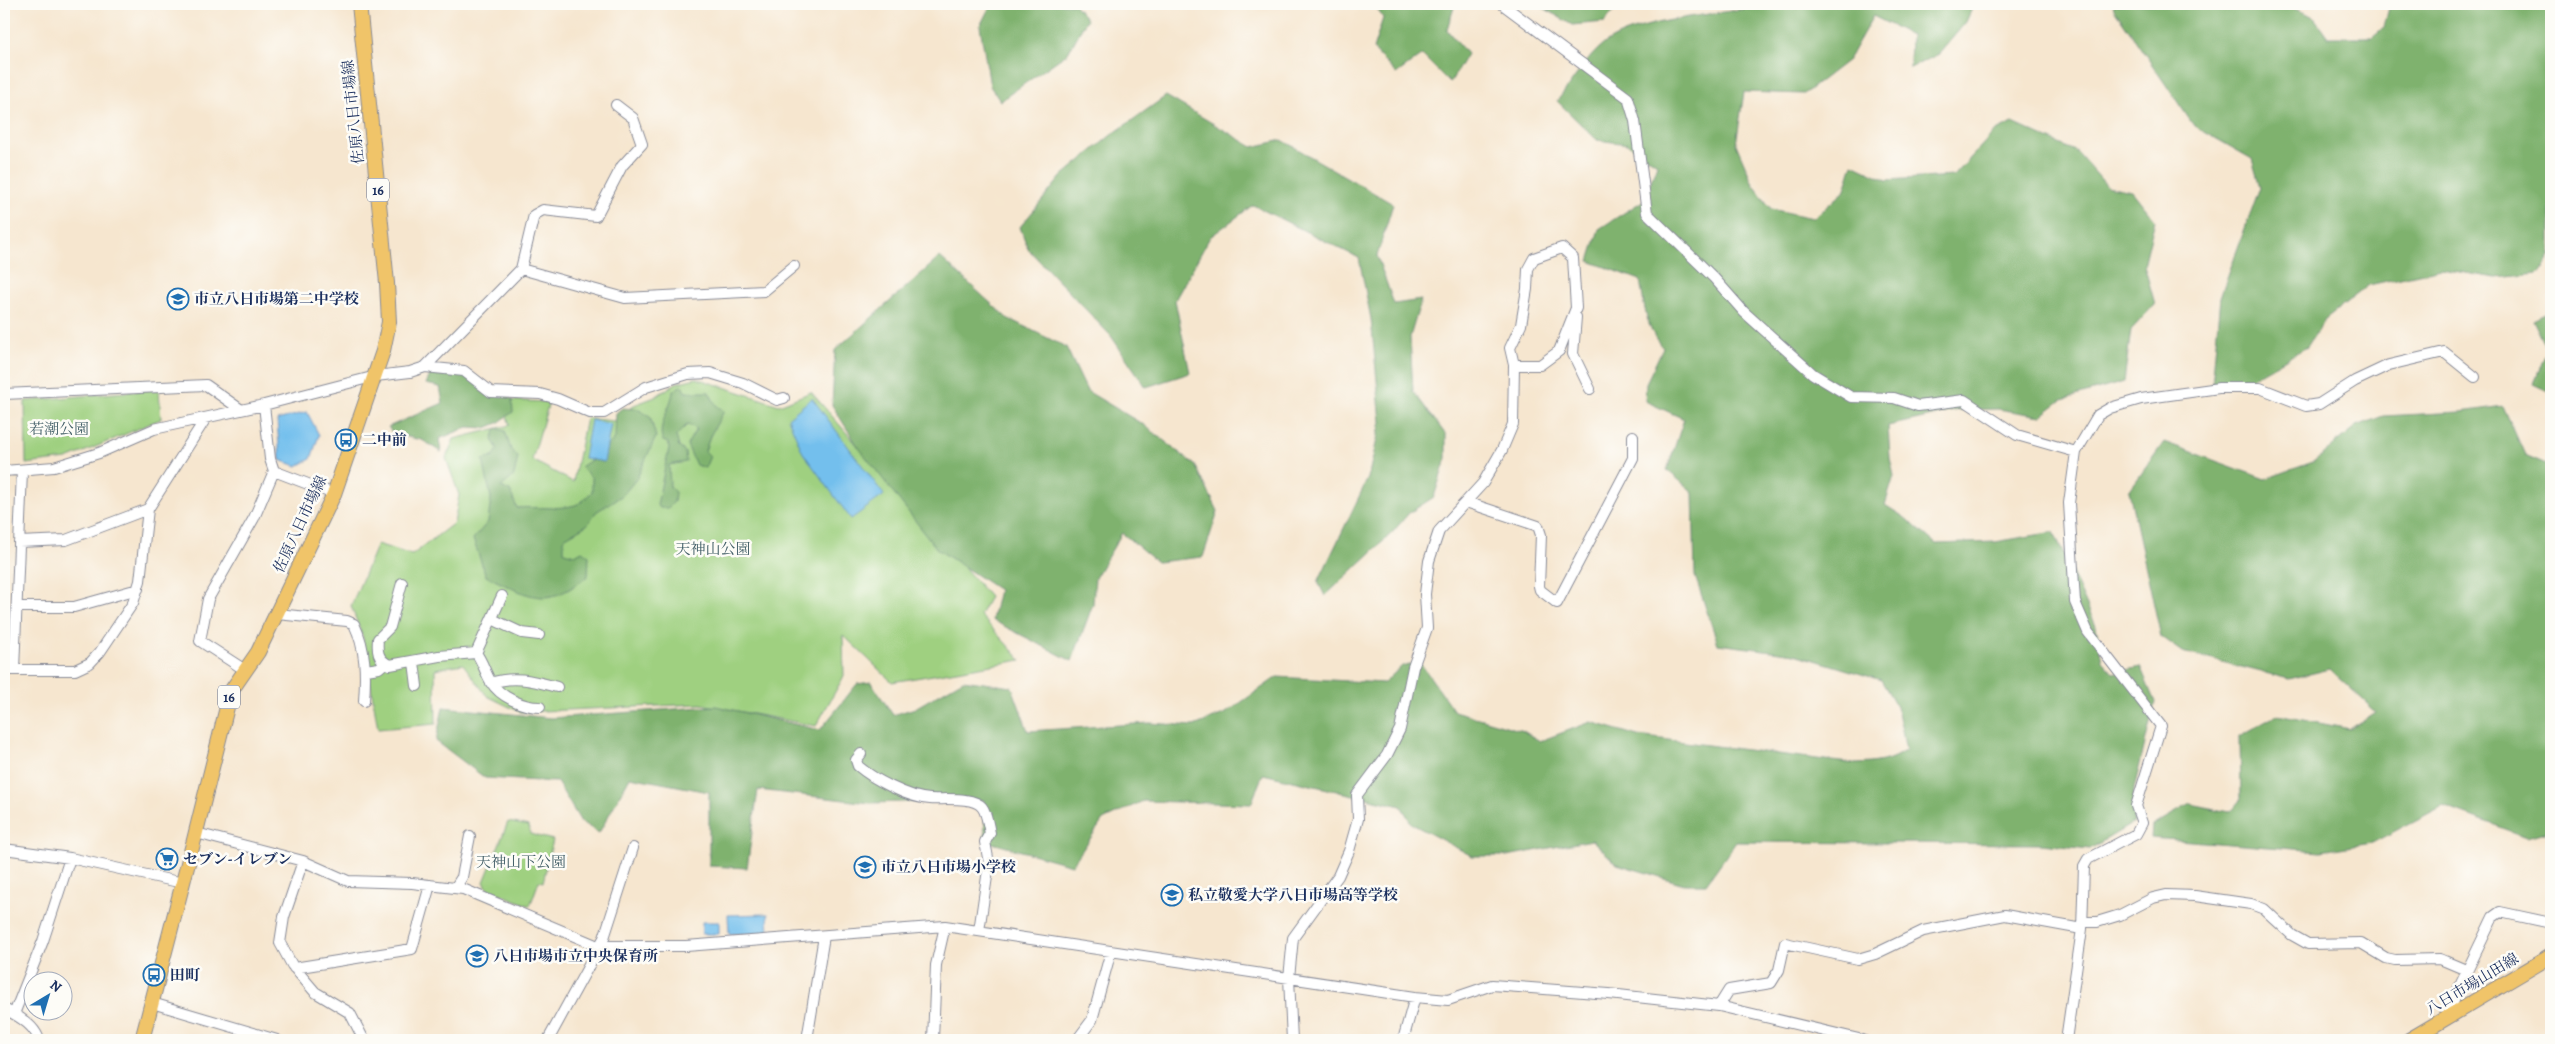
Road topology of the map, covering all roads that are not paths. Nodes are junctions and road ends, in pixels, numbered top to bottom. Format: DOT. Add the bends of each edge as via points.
graph roads {
  1 [pos="359,4"];
  2 [pos="1502,4"];
  3 [pos="616,105"];
  4 [pos="794,266"];
  5 [pos="521,269"];
  6 [pos="1576,308"];
  7 [pos="1514,365"];
  8 [pos="425,367"];
  9 [pos="376,376"];
  10 [pos="2475,377"];
  11 [pos="1590,389"];
  12 [pos="4,394"];
  13 [pos="784,398"];
  14 [pos="264,405"];
  15 [pos="240,410"];
  16 [pos="206,418"];
  17 [pos="1633,436"];
  18 [pos="2076,452"];
  19 [pos="4,471"];
  20 [pos="22,471"];
  21 [pos="274,471"];
  22 [pos="334,494"];
  23 [pos="1466,502"];
  24 [pos="148,509"];
  25 [pos="19,542"];
  26 [pos="402,583"];
  27 [pos="138,589"];
  28 [pos="502,596"];
  29 [pos="16,607"];
  30 [pos="276,614"];
  31 [pos="492,619"];
  32 [pos="538,635"];
  33 [pos="476,653"];
  34 [pos="414,662"];
  35 [pos="385,663"];
  36 [pos="9,670"];
  37 [pos="245,670"];
  38 [pos="366,670"];
  39 [pos="491,683"];
  40 [pos="417,686"];
  41 [pos="557,687"];
  42 [pos="364,701"];
  43 [pos="540,707"];
  44 [pos="860,754"];
  45 [pos="196,833"];
  46 [pos="470,836"];
  47 [pos="633,848"];
  48 [pos="4,849"];
  49 [pos="70,858"];
  50 [pos="303,861"];
  51 [pos="183,883"];
  52 [pos="430,885"];
  53 [pos="456,888"];
  54 [pos="2551,923"];
  55 [pos="2082,925"];
  56 [pos="945,926"];
  57 [pos="979,931"];
  58 [pos="824,936"];
  59 [pos="598,946"];
  60 [pos="1111,951"];
  61 [pos="2551,956"];
  62 [pos="294,968"];
  63 [pos="2466,970"];
  64 [pos="1288,978"];
  65 [pos="1415,997"];
  66 [pos="152,1002"];
  67 [pos="1719,1006"];
  68 [pos="4,1008"];
  69 [pos="14,1014"];
  70 [pos="2443,1021"];
  71 [pos="39,1040"];
  72 [pos="142,1040"];
  73 [pos="276,1040"];
  74 [pos="364,1040"];
  75 [pos="548,1040"];
  76 [pos="807,1040"];
  77 [pos="933,1040"];
  78 [pos="1077,1040"];
  79 [pos="1292,1040"];
  80 [pos="1403,1040"];
  81 [pos="1864,1040"];
  82 [pos="2066,1040"];
  83 [pos="2409,1040"];
  1 -- 9 [label="main road, 佐原八日市場線 / 16" via="388,293 389,322"];
  2 -- 18 [label="street" via="1628,98 1636,121 1647,213 1744,312 1813,374 1851,397 1894,398 1918,406 1964,400 2016,434"];
  3 -- 5 [label="street" via="633,118 642,144 622,166 596,216 543,210 534,214"];
  4 -- 5 [label="street" via="764,291 625,298"];
  5 -- 8 [label="street"];
  6 -- 7 [label="street" via="1559,351 1540,365"];
  6 -- 7 [label="street" via="1573,258 1562,248 1534,258 1528,269 1521,325 1510,348"];
  6 -- 11 [label="street" via="1573,354"];
  7 -- 23 [label="street" via="1512,424 1483,483"];
  8 -- 9 [label="street"];
  8 -- 13 [label="street" via="464,371 490,392 540,394 590,412 604,413 637,390 688,374 710,373 743,383 777,400"];
  9 -- 14 [label="street"];
  9 -- 22 [label="main road, 佐原八日市場線 / 16"];
  10 -- 18 [label="street" via="2444,352 2389,365 2319,404 2306,406 2260,388 2219,388 2141,399 2098,415"];
  12 -- 15 [label="street" via="206,385"];
  14 -- 15 [label="street"];
  14 -- 21 [label="street"];
  15 -- 16 [label="street"];
  16 -- 20 [label="street" via="154,429 99,453 54,467"];
  16 -- 24 [label="street"];
  17 -- 23 [label="street" via="1633,458 1557,603 1539,586 1541,535 1538,526"];
  18 -- 55 [label="street" via="2069,503 2075,602 2088,632 2161,726 2136,806 2142,823 2136,834 2088,859 2084,866"];
  19 -- 20 [label="street"];
  20 -- 25 [label="street"];
  21 -- 22 [label="street"];
  21 -- 37 [label="street" via="254,518 208,600 200,641"];
  22 -- 30 [label="main road, 佐原八日市場線 / 16"];
  23 -- 64 [label="street" via="1439,531 1429,561 1425,594 1427,628 1413,667 1400,729 1357,795 1358,819 1349,851 1338,876 1293,938"];
  24 -- 25 [label="street" via="66,540"];
  24 -- 27 [label="street"];
  25 -- 29 [label="street"];
  26 -- 35 [label="street" via="390,627 378,639 377,654"];
  27 -- 29 [label="street" via="74,607"];
  27 -- 36 [label="street" via="119,625 90,664 75,670"];
  28 -- 31 [label="street"];
  29 -- 36 [label="street"];
  30 -- 37 [label="main road, 佐原八日市場線 / 16" via="258,652"];
  30 -- 38 [label="street" via="354,624 361,638"];
  31 -- 32 [label="street" via="522,633"];
  31 -- 33 [label="street"];
  33 -- 34 [label="street"];
  33 -- 39 [label="street"];
  34 -- 35 [label="street"];
  34 -- 40 [label="street"];
  35 -- 38 [label="street" via="379,668"];
  37 -- 45 [label="main road, 佐原八日市場線 / 16" via="231,691"];
  38 -- 42 [label="street"];
  39 -- 41 [label="street" via="522,678"];
  39 -- 43 [label="street" via="526,707"];
  44 -- 57 [label="street" via="856,760 858,766 880,782 928,799 960,799 983,808 990,833 984,842 989,862"];
  45 -- 50 [label="street"];
  45 -- 51 [label="main road, 佐原八日市場線 / 16"];
  46 -- 53 [label="street" via="462,877"];
  47 -- 59 [label="street" via="604,938"];
  48 -- 49 [label="street"];
  49 -- 51 [label="street"];
  49 -- 69 [label="street" via="43,942"];
  50 -- 52 [label="street" via="348,880"];
  50 -- 62 [label="street" via="284,917 280,943"];
  51 -- 66 [label="main road, 佐原八日市場線 / 16"];
  52 -- 53 [label="street"];
  52 -- 62 [label="street" via="412,949"];
  53 -- 59 [label="street"];
  54 -- 63 [label="street" via="2500,912 2493,917"];
  55 -- 63 [label="street" via="2120,915 2153,898 2195,896 2251,904 2264,909 2292,936 2308,944 2361,943 2386,958 2440,959"];
  55 -- 67 [label="street" via="1993,916 1923,931 1858,959 1785,943 1779,970 1771,983 1729,990"];
  55 -- 82 [label="street"];
  56 -- 57 [label="street"];
  56 -- 58 [label="street"];
  56 -- 77 [label="street" via="936,964"];
  57 -- 60 [label="street"];
  58 -- 59 [label="street" via="686,946"];
  58 -- 76 [label="street"];
  59 -- 75 [label="street"];
  60 -- 64 [label="street"];
  60 -- 78 [label="street" via="1092,1020"];
  61 -- 70 [label="main road, 八日市場山田線"];
  62 -- 74 [label="street" via="315,992 350,1013"];
  63 -- 70 [label="street"];
  64 -- 65 [label="street"];
  64 -- 79 [label="street"];
  65 -- 67 [label="street" via="1448,1000 1492,985"];
  65 -- 80 [label="street"];
  66 -- 72 [label="main road, 佐原八日市場線 / 16"];
  66 -- 73 [label="street"];
  67 -- 81 [label="street"];
  68 -- 69 [label="street"];
  69 -- 71 [label="street" via="37,1033"];
  70 -- 83 [label="main road, 八日市場山田線"];
}
